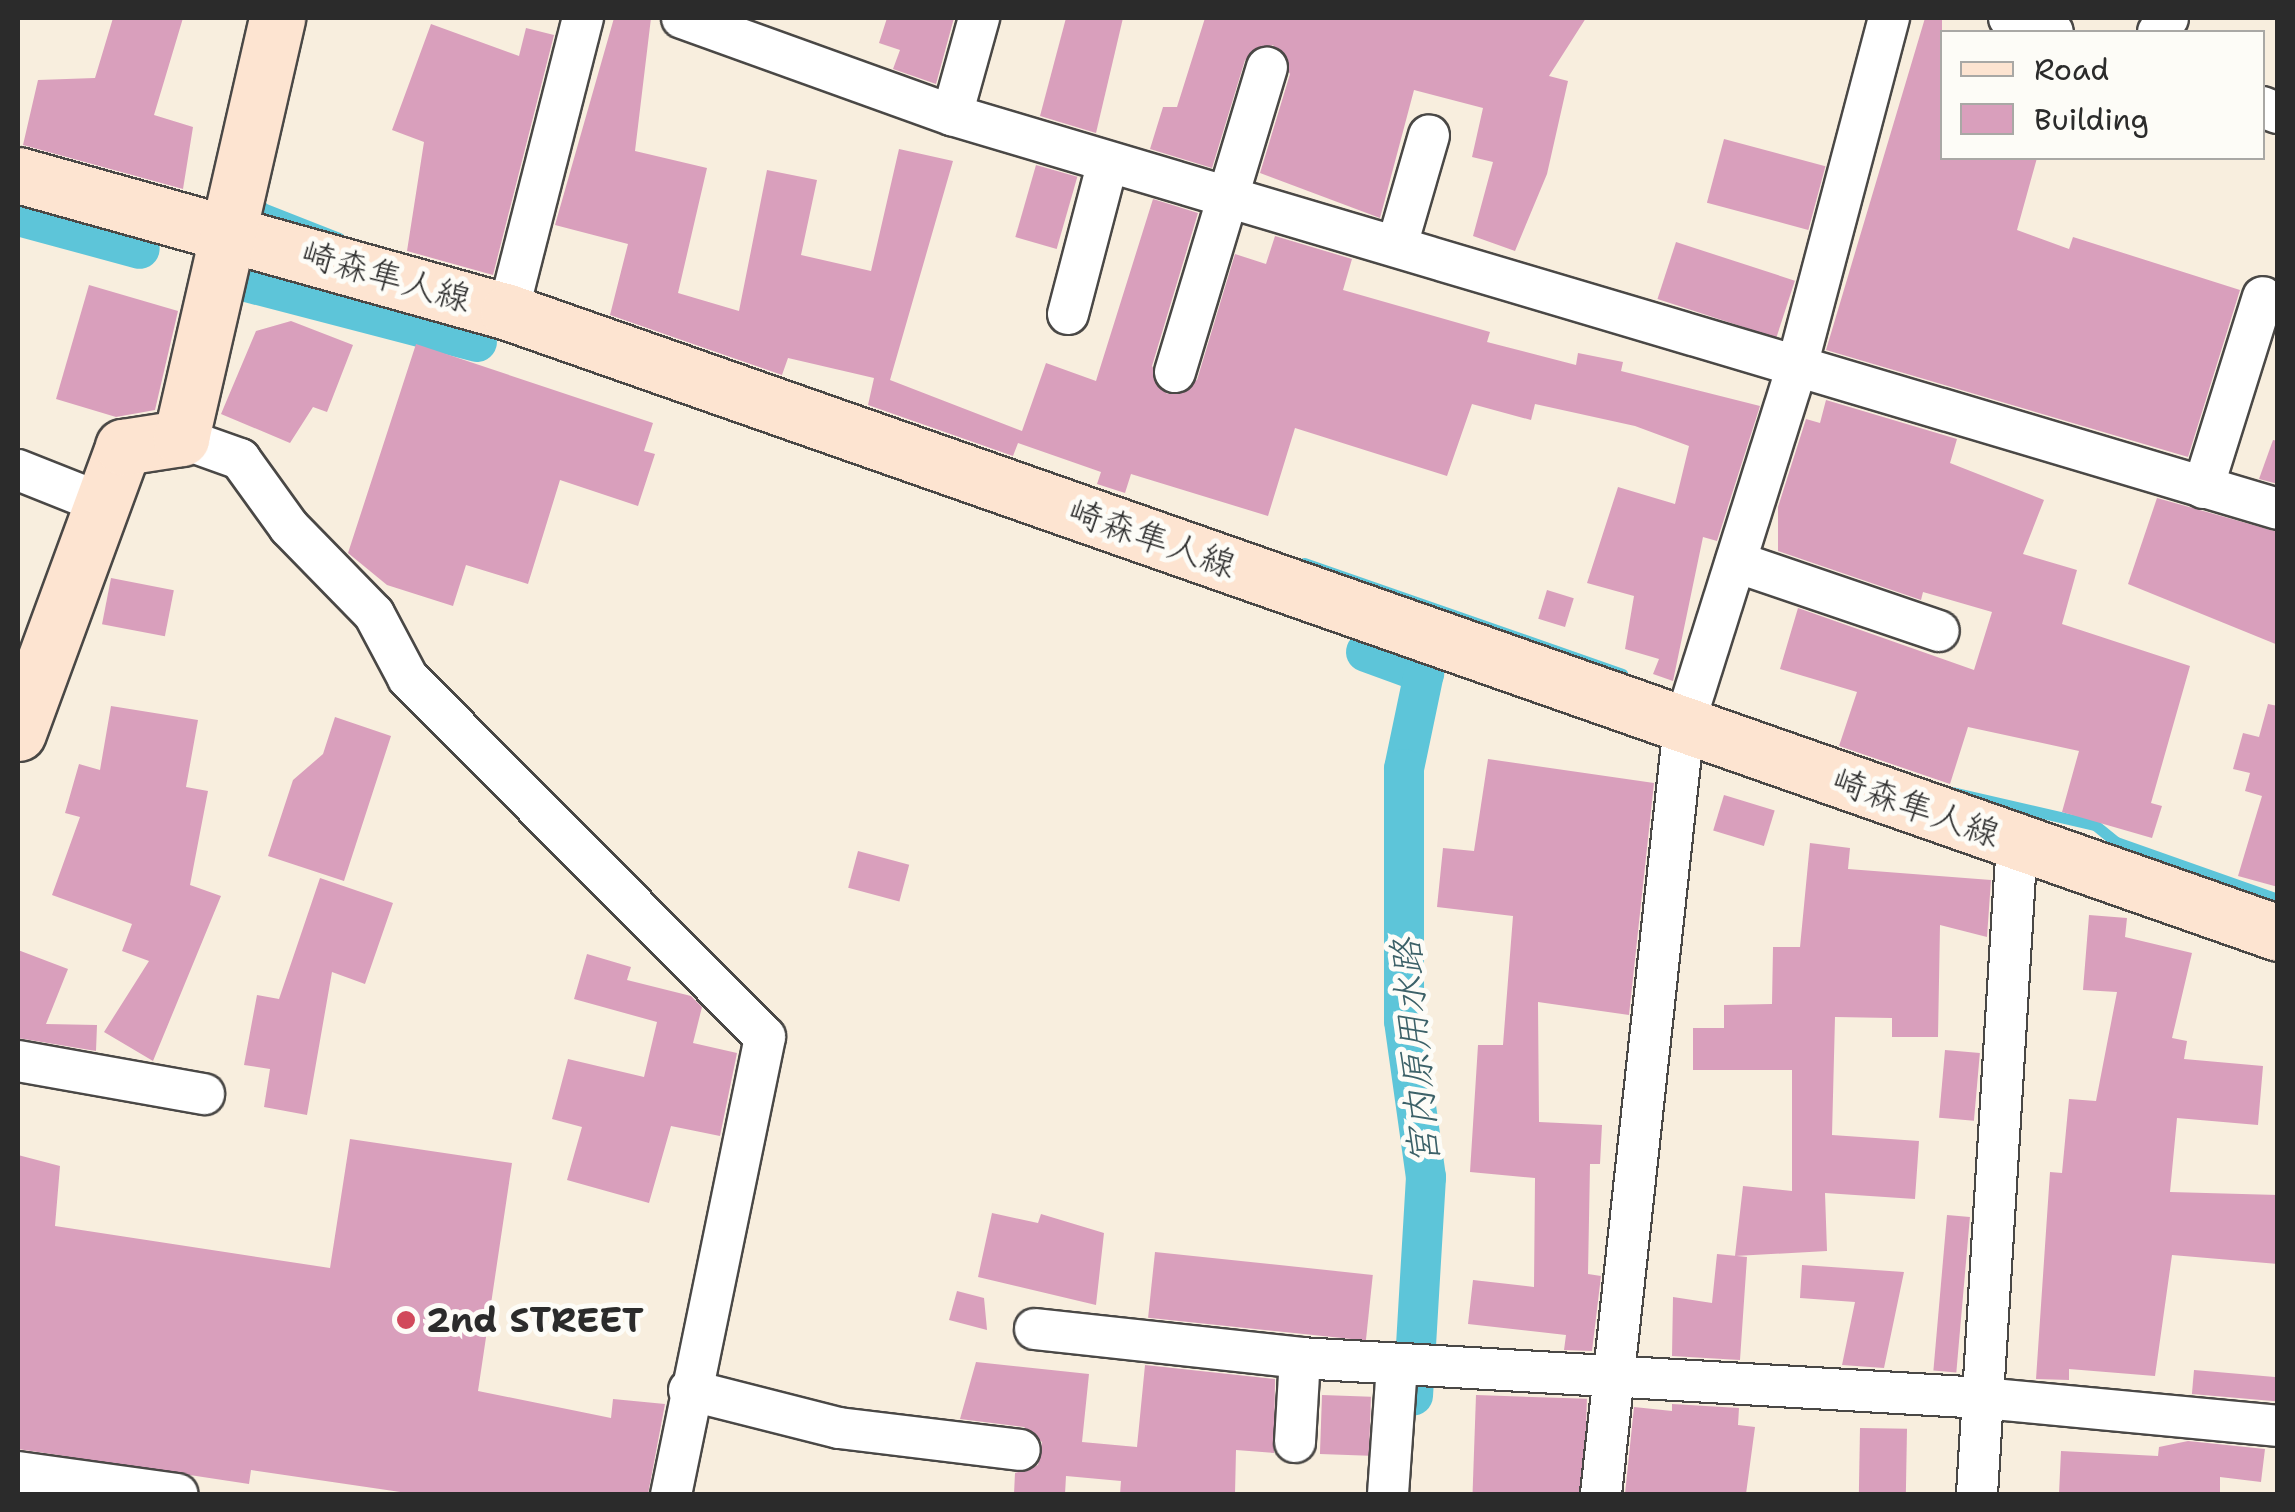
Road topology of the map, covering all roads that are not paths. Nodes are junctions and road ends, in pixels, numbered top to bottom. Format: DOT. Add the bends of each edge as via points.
graph roads {
  1 [pos="277,18"];
  2 [pos="583,18"];
  3 [pos="682,18"];
  4 [pos="979,18"];
  5 [pos="1890,18"];
  6 [pos="2009,18"];
  7 [pos="2047,30"];
  8 [pos="1267,68"];
  9 [pos="952,115"];
  10 [pos="1428,135"];
  11 [pos="1108,162"];
  12 [pos="18,175"];
  13 [pos="1230,199"];
  14 [pos="232,232"];
  15 [pos="1398,242"];
  16 [pos="2263,298"];
  17 [pos="508,312"];
  18 [pos="1068,314"];
  19 [pos="1796,370"];
  20 [pos="1176,372"];
  21 [pos="180,438"];
  22 [pos="18,470"];
  23 [pos="2204,488"];
  24 [pos="101,503"];
  25 [pos="2278,509"];
  26 [pos="1736,562"];
  27 [pos="1939,631"];
  28 [pos="1684,726"];
  29 [pos="18,733"];
  30 [pos="2017,842"];
  31 [pos="2278,933"];
  32 [pos="18,1061"];
  33 [pos="204,1094"];
  34 [pos="1035,1329"];
  35 [pos="1300,1358"];
  36 [pos="1397,1364"];
  37 [pos="1614,1374"];
  38 [pos="689,1390"];
  39 [pos="1984,1398"];
  40 [pos="2278,1426"];
  41 [pos="1294,1442"];
  42 [pos="1020,1450"];
  43 [pos="18,1472"];
  44 [pos="177,1494"];
  45 [pos="671,1494"];
  46 [pos="1388,1494"];
  47 [pos="1601,1494"];
  48 [pos="1977,1494"];
  1 -- 14 [label="main road"];
  2 -- 17 [label="street"];
  3 -- 9 [label="street"];
  4 -- 9 [label="street"];
  5 -- 19 [label="street"];
  6 -- 7 [label="street"];
  8 -- 13 [label="street"];
  9 -- 11 [label="street"];
  10 -- 15 [label="street"];
  11 -- 13 [label="street"];
  11 -- 18 [label="street"];
  12 -- 14 [label="main road, 崎森隼人線"];
  13 -- 15 [label="street"];
  13 -- 20 [label="street"];
  14 -- 17 [label="main road, 崎森隼人線"];
  14 -- 21 [label="main road"];
  15 -- 19 [label="street"];
  16 -- 23 [label="street"];
  17 -- 28 [label="main road, 崎森隼人線"];
  19 -- 23 [label="street"];
  19 -- 26 [label="street"];
  21 -- 24 [label="main road" via="124,446"];
  21 -- 38 [label="street" via="240,459 289,527 374,614 408,678 765,1037"];
  22 -- 24 [label="street"];
  23 -- 25 [label="street"];
  24 -- 29 [label="main road"];
  26 -- 27 [label="street"];
  26 -- 28 [label="street"];
  28 -- 30 [label="main road, 崎森隼人線"];
  28 -- 37 [label="street"];
  30 -- 31 [label="main road, 崎森隼人線"];
  30 -- 39 [label="street"];
  32 -- 33 [label="street"];
  34 -- 35 [label="street"];
  35 -- 36 [label="street"];
  35 -- 41 [label="street"];
  36 -- 37 [label="street"];
  36 -- 46 [label="street"];
  37 -- 39 [label="street"];
  37 -- 47 [label="street"];
  38 -- 42 [label="street" via="839,1428"];
  38 -- 45 [label="street"];
  39 -- 40 [label="street"];
  39 -- 48 [label="street"];
  43 -- 44 [label="street"];
}
